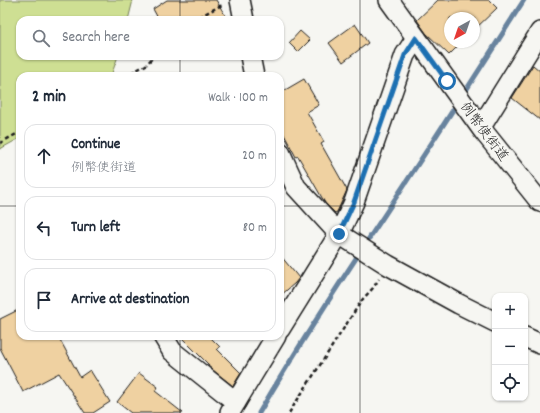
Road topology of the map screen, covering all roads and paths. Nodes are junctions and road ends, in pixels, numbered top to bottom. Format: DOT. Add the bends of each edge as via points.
graph roads {
  1 [pos="240,0"];
  2 [pos="389,0"];
  3 [pos="201,16"];
  4 [pos="243,16"];
  5 [pos="540,32"];
  6 [pos="416,38"];
  7 [pos="150,60"];
  8 [pos="251,60"];
  9 [pos="133,72"];
  10 [pos="253,72"];
  11 [pos="478,123"];
  12 [pos="16,134"];
  13 [pos="0,143"];
  14 [pos="284,161"];
  15 [pos="540,202"];
  16 [pos="342,236"];
  17 [pos="385,263"];
  18 [pos="492,320"];
  19 [pos="284,323"];
  20 [pos="528,338"];
  21 [pos="165,340"];
  22 [pos="274,340"];
  23 [pos="540,344"];
  24 [pos="233,407"];
  25 [pos="289,413"];
  1 -- 3 [label="path"];
  1 -- 4 [label="street"];
  2 -- 6 [label="street, 例幣使街道"];
  5 -- 11 [label="street"];
  6 -- 11 [label="street, 例幣使街道"];
  6 -- 16 [label="street" via="405,55"];
  7 -- 9 [label="path"];
  8 -- 10 [label="street"];
  11 -- 15 [label="street, 例幣使街道"];
  12 -- 13 [label="path"];
  14 -- 16 [label="street" via="296,187"];
  16 -- 17 [label="street"];
  16 -- 19 [label="street"];
  17 -- 18 [label="street"];
  17 -- 25 [label="path" via="373,288 362,300"];
  20 -- 23 [label="street"];
  21 -- 24 [label="street" via="172,352"];
  22 -- 24 [label="street"];
}
